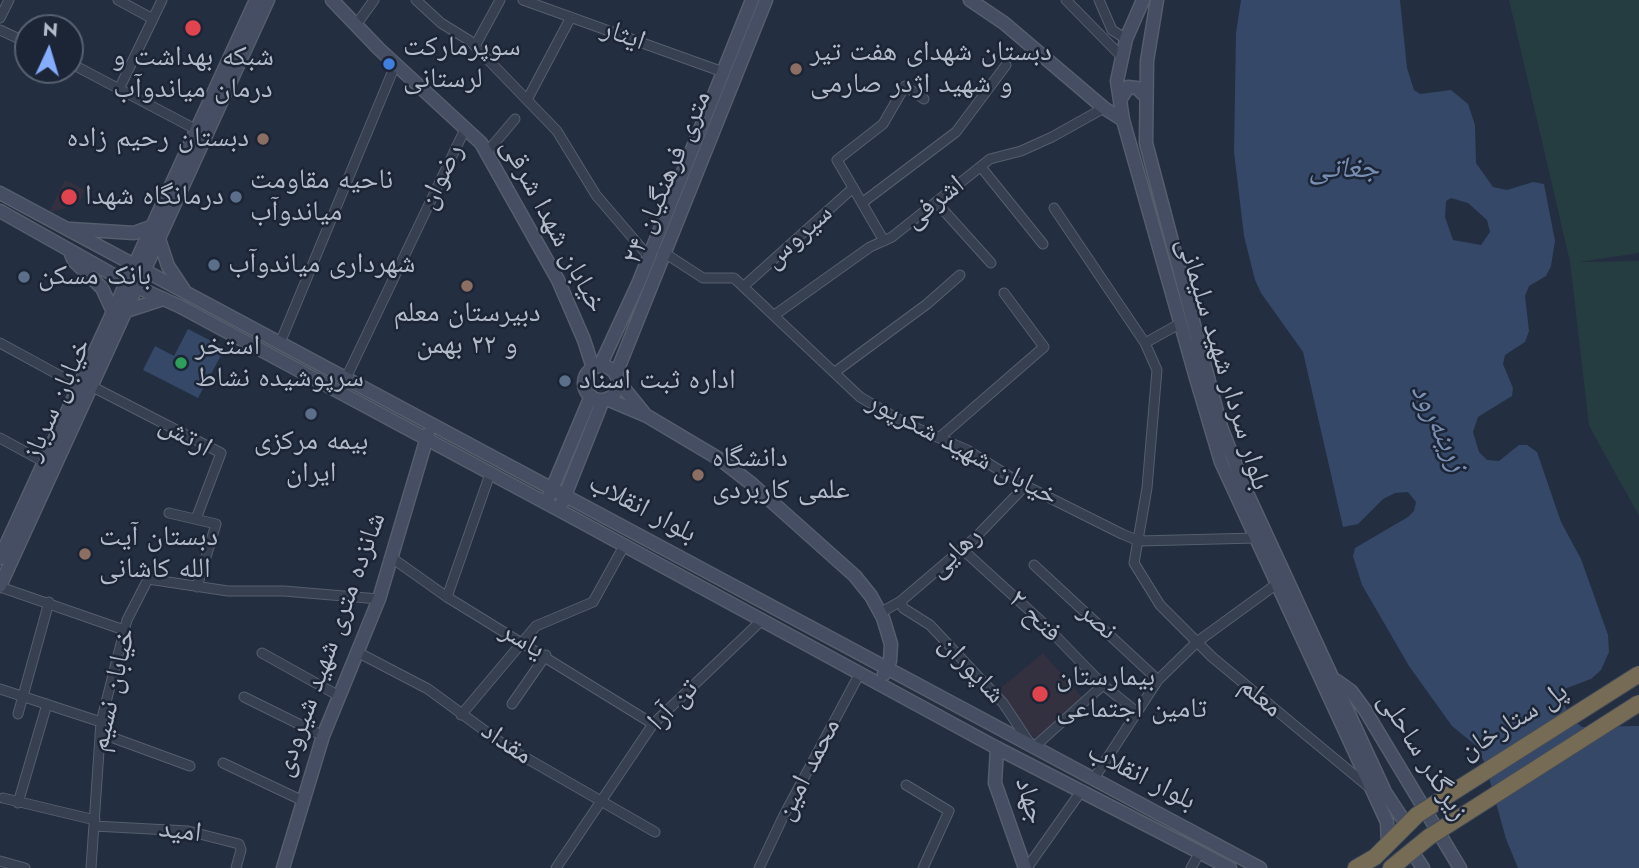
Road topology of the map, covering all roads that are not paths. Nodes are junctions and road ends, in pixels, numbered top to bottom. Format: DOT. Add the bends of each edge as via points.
graph roads {
  1 [pos="9,0"];
  2 [pos="118,0"];
  3 [pos="162,0"];
  4 [pos="256,0"];
  5 [pos="268,0"];
  6 [pos="332,0"];
  7 [pos="374,0"];
  8 [pos="416,0"];
  9 [pos="500,0"];
  10 [pos="523,0"];
  11 [pos="752,0"];
  12 [pos="766,0"];
  13 [pos="970,0"];
  14 [pos="1066,0"];
  15 [pos="1099,0"];
  16 [pos="1143,0"];
  17 [pos="1157,0"];
  18 [pos="0,18"];
  19 [pos="572,18"];
  20 [pos="153,19"];
  21 [pos="356,25"];
  22 [pos="1126,39"];
  23 [pos="475,46"];
  24 [pos="1149,46"];
  25 [pos="1121,56"];
  26 [pos="396,63"];
  27 [pos="1006,65"];
  28 [pos="84,70"];
  29 [pos="723,72"];
  30 [pos="119,89"];
  31 [pos="1145,96"];
  32 [pos="924,99"];
  33 [pos="527,100"];
  34 [pos="1120,100"];
  35 [pos="1104,108"];
  36 [pos="515,119"];
  37 [pos="1123,120"];
  38 [pos="466,127"];
  39 [pos="197,130"];
  40 [pos="487,152"];
  41 [pos="981,167"];
  42 [pos="853,188"];
  43 [pos="0,193"];
  44 [pos="862,203"];
  45 [pos="937,203"];
  46 [pos="1054,208"];
  47 [pos="0,211"];
  48 [pos="153,226"];
  49 [pos="61,228"];
  50 [pos="159,239"];
  51 [pos="884,241"];
  52 [pos="1042,244"];
  53 [pos="69,250"];
  54 [pos="663,252"];
  55 [pos="649,257"];
  56 [pos="991,263"];
  57 [pos="138,270"];
  58 [pos="960,275"];
  59 [pos="132,285"];
  60 [pos="744,286"];
  61 [pos="188,292"];
  62 [pos="1004,293"];
  63 [pos="163,299"];
  64 [pos="183,309"];
  65 [pos="119,311"];
  66 [pos="776,314"];
  67 [pos="1181,323"];
  68 [pos="280,342"];
  69 [pos="0,343"];
  70 [pos="1145,343"];
  71 [pos="596,367"];
  72 [pos="835,372"];
  73 [pos="346,378"];
  74 [pos="617,378"];
  75 [pos="85,386"];
  76 [pos="600,398"];
  77 [pos="647,416"];
  78 [pos="432,425"];
  79 [pos="0,438"];
  80 [pos="939,438"];
  81 [pos="425,439"];
  82 [pos="44,462"];
  83 [pos="490,474"];
  84 [pos="1025,486"];
  85 [pos="553,489"];
  86 [pos="566,495"];
  87 [pos="546,503"];
  88 [pos="559,510"];
  89 [pos="169,513"];
  90 [pos="195,519"];
  91 [pos="1256,538"];
  92 [pos="4,540"];
  93 [pos="1139,541"];
  94 [pos="624,546"];
  95 [pos="962,549"];
  96 [pos="0,558"];
  97 [pos="392,558"];
  98 [pos="1034,565"];
  99 [pos="1278,583"];
  100 [pos="0,586"];
  101 [pos="197,587"];
  102 [pos="447,597"];
  103 [pos="379,599"];
  104 [pos="901,601"];
  105 [pos="49,602"];
  106 [pos="880,613"];
  107 [pos="762,620"];
  108 [pos="124,630"];
  109 [pos="524,642"];
  110 [pos="1197,642"];
  111 [pos="262,653"];
  112 [pos="359,653"];
  113 [pos="545,655"];
  114 [pos="886,669"];
  115 [pos="860,673"];
  116 [pos="1639,674"];
  117 [pos="1334,679"];
  118 [pos="1158,680"];
  119 [pos="879,683"];
  120 [pos="1103,685"];
  121 [pos="0,689"];
  122 [pos="24,694"];
  123 [pos="339,696"];
  124 [pos="244,697"];
  125 [pos="1639,703"];
  126 [pos="47,704"];
  127 [pos="512,704"];
  128 [pos="1137,712"];
  129 [pos="18,714"];
  130 [pos="461,715"];
  131 [pos="101,722"];
  132 [pos="653,724"];
  133 [pos="100,733"];
  134 [pos="323,736"];
  135 [pos="997,748"];
  136 [pos="1032,748"];
  137 [pos="1365,759"];
  138 [pos="223,763"];
  139 [pos="190,766"];
  140 [pos="1093,780"];
  141 [pos="906,785"];
  142 [pos="1082,790"];
  143 [pos="1374,791"];
  144 [pos="3,798"];
  145 [pos="301,800"];
  146 [pos="598,802"];
  147 [pos="18,803"];
  148 [pos="1412,820"];
  149 [pos="94,823"];
  150 [pos="655,832"];
  151 [pos="1388,845"];
  152 [pos="1411,850"];
  153 [pos="1200,852"];
  154 [pos="1243,858"];
  155 [pos="0,861"];
  156 [pos="25,868"];
  157 [pos="91,868"];
  158 [pos="236,868"];
  159 [pos="283,868"];
  160 [pos="556,868"];
  161 [pos="759,868"];
  162 [pos="923,868"];
  163 [pos="1026,868"];
  164 [pos="1191,868"];
  165 [pos="1232,868"];
  166 [pos="1260,868"];
  167 [pos="1356,868"];
  168 [pos="1391,868"];
  169 [pos="1423,868"];
  170 [pos="1460,868"];
  1 -- 18 [label="street"];
  2 -- 20 [label="street"];
  3 -- 20 [label="street"];
  4 -- 39 [label="main road"];
  5 -- 50 [label="main road"];
  6 -- 21 [label="main road, خیابان شهدا شرقی"];
  7 -- 21 [label="street"];
  8 -- 23 [label="street"];
  9 -- 23 [label="street"];
  10 -- 19 [label="street, ایثار"];
  11 -- 29 [label="main road, ۲۴ متری فرهنگیان"];
  12 -- 54 [label="main road, ۲۴ متری فرهنگیان"];
  13 -- 35 [label="main road"];
  14 -- 25 [label="street"];
  15 -- 22 [label="street" via="1112,30"];
  16 -- 22 [label="main road, بلوار سردار شهید سلیمانی"];
  17 -- 24 [label="main road, بلوار سردار شهید سلیمانی"];
  19 -- 29 [label="street, ایثار"];
  19 -- 33 [label="street"];
  20 -- 30 [label="street"];
  21 -- 26 [label="main road, خیابان شهدا شرقی"];
  22 -- 24 [label="main road" via="1128,50 1136,55"];
  22 -- 25 [label="main road, بلوار سردار شهید سلیمانی"];
  23 -- 33 [label="street"];
  24 -- 31 [label="main road, بلوار سردار شهید سلیمانی"];
  25 -- 34 [label="main road, بلوار سردار شهید سلیمانی"];
  26 -- 38 [label="main road, خیابان شهدا شرقی"];
  26 -- 68 [label="street"];
  27 -- 44 [label="street" via="956,132"];
  28 -- 30 [label="street"];
  29 -- 55 [label="main road, ۲۴ متری فرهنگیان"];
  30 -- 39 [label="street"];
  31 -- 34 [label="main road" via="1128,87"];
  31 -- 117 [label="main road, بلوار سردار شهید سلیمانی" via="1151,173 1221,427 1247,494"];
  32 -- 42 [label="street" via="905,86 883,124 837,160"];
  33 -- 55 [label="street" via="557,131 596,195"];
  34 -- 37 [label="main road, بلوار سردار شهید سلیمانی"];
  35 -- 37 [label="main road"];
  35 -- 41 [label="street, اشرفی" via="1052,138 990,159"];
  36 -- 40 [label="street"];
  37 -- 67 [label="main road, بلوار سردار شهید سلیمانی"];
  38 -- 40 [label="main road, خیابان شهدا شرقی"];
  38 -- 73 [label="street, رضوان"];
  39 -- 48 [label="main road"];
  40 -- 71 [label="main road, خیابان شهدا شرقی" via="558,280"];
  41 -- 45 [label="street, اشرفی"];
  41 -- 52 [label="street"];
  42 -- 44 [label="street"];
  42 -- 60 [label="street, سیروس"];
  43 -- 49 [label="main road, بلوار انقلاب"];
  44 -- 51 [label="street"];
  45 -- 51 [label="street, اشرفی"];
  45 -- 56 [label="street"];
  46 -- 70 [label="street, معلم"];
  47 -- 53 [label="main road, بلوار انقلاب"];
  48 -- 49 [label="main road" via="134,233"];
  48 -- 57 [label="main road"];
  49 -- 57 [label="main road, بلوار انقلاب"];
  50 -- 57 [label="main road"];
  50 -- 61 [label="main road" via="168,266"];
  51 -- 66 [label="street, اشرفی"];
  53 -- 59 [label="main road, بلوار انقلاب"];
  53 -- 65 [label="main road"];
  54 -- 60 [label="street, خیابان شهید شکرپور" via="703,278 734,278"];
  54 -- 74 [label="main road, ۲۴ متری فرهنگیان"];
  55 -- 71 [label="main road, ۲۴ متری فرهنگیان" via="610,350"];
  57 -- 59 [label="main road, خیابان سرباز"];
  57 -- 61 [label="main road, بلوار انقلاب"];
  58 -- 72 [label="street"];
  59 -- 63 [label="main road, بلوار انقلاب"];
  59 -- 65 [label="main road, خیابان سرباز"];
  60 -- 66 [label="street, خیابان شهید شکرپور"];
  61 -- 64 [label="main road"];
  61 -- 68 [label="main road, بلوار انقلاب"];
  62 -- 80 [label="street" via="1044,347"];
  63 -- 64 [label="main road, بلوار انقلاب"];
  63 -- 65 [label="main road"];
  64 -- 81 [label="main road, بلوار انقلاب"];
  65 -- 75 [label="main road, خیابان سرباز"];
  66 -- 72 [label="street, خیابان شهید شکرپور"];
  67 -- 70 [label="street"];
  67 -- 91 [label="main road, بلوار سردار شهید سلیمانی" via="1221,462"];
  68 -- 73 [label="main road, بلوار انقلاب"];
  69 -- 75 [label="street"];
  70 -- 93 [label="street, معلم" via="1157,370 1156,412"];
  71 -- 74 [label="main road" via="609,368"];
  71 -- 76 [label="main road" via="585,382"];
  72 -- 80 [label="street, خیابان شهید شکرپور" via="860,397"];
  73 -- 78 [label="main road, بلوار انقلاب"];
  74 -- 76 [label="main road" via="616,391"];
  74 -- 77 [label="main road"];
  75 -- 82 [label="main road, خیابان سرباز"];
  75 -- 90 [label="street, ارتش" via="221,453"];
  75 -- 100 [label="main road, خیابان سرباز"];
  76 -- 77 [label="main road"];
  76 -- 85 [label="main road"];
  76 -- 86 [label="main road"];
  77 -- 106 [label="main road" via="753,485 855,576"];
  78 -- 81 [label="main road, شانزده متری شهید شیرودی"];
  78 -- 85 [label="main road, بلوار انقلاب"];
  79 -- 82 [label="street"];
  80 -- 84 [label="street, خیابان شهید شکرپور"];
  81 -- 83 [label="main road, بلوار انقلاب"];
  81 -- 97 [label="main road, شانزده متری شهید شیرودی"];
  82 -- 92 [label="main road, خیابان سرباز"];
  83 -- 87 [label="main road, بلوار انقلاب"];
  83 -- 102 [label="street"];
  84 -- 93 [label="street, خیابان شهید شکرپور"];
  84 -- 95 [label="street, رهایی"];
  85 -- 86 [label="main road, بلوار انقلاب"];
  85 -- 87 [label="main road"];
  86 -- 88 [label="main road"];
  86 -- 114 [label="main road, بلوار انقلاب"];
  87 -- 88 [label="main road, بلوار انقلاب"];
  88 -- 94 [label="main road, بلوار انقلاب"];
  89 -- 90 [label="street"];
  90 -- 101 [label="street" via="216,524"];
  91 -- 93 [label="street"];
  91 -- 99 [label="main road, بلوار سردار شهید سلیمانی"];
  92 -- 96 [label="main road, خیابان سرباز"];
  93 -- 110 [label="street, معلم" via="1134,563 1160,605"];
  94 -- 107 [label="main road, بلوار انقلاب"];
  94 -- 109 [label="street" via="593,603 536,626"];
  95 -- 104 [label="street, رهایی"];
  95 -- 120 [label="street, فتح ۲"];
  97 -- 102 [label="street, یاسر"];
  97 -- 103 [label="main road, شانزده متری شهید شیرودی"];
  98 -- 118 [label="street, نصر"];
  99 -- 110 [label="street"];
  99 -- 137 [label="main road, بلوار سردار شهید سلیمانی"];
  100 -- 105 [label="street"];
  101 -- 103 [label="street, خیابان نسیم"];
  101 -- 108 [label="street, خیابان نسیم" via="148,579"];
  102 -- 109 [label="street, یاسر"];
  103 -- 112 [label="main road, شانزده متری شهید شیرودی"];
  104 -- 106 [label="street, رهایی"];
  104 -- 136 [label="street, شاپوران" via="903,608 930,625 1003,703"];
  105 -- 108 [label="street"];
  105 -- 122 [label="street"];
  106 -- 114 [label="main road" via="891,644"];
  107 -- 115 [label="main road, بلوار انقلاب"];
  107 -- 132 [label="street, تن آرا"];
  108 -- 131 [label="street, خیابان نسیم"];
  109 -- 113 [label="street, یاسر"];
  109 -- 130 [label="street"];
  110 -- 118 [label="street"];
  110 -- 143 [label="street, معلم"];
  111 -- 123 [label="street"];
  112 -- 123 [label="main road, شانزده متری شهید شیرودی"];
  112 -- 130 [label="street, مقداد" via="428,689"];
  113 -- 127 [label="street"];
  113 -- 132 [label="street, یاسر"];
  114 -- 119 [label="main road"];
  114 -- 136 [label="main road, بلوار انقلاب"];
  115 -- 119 [label="main road, بلوار انقلاب"];
  115 -- 161 [label="street, محمد امین"];
  116 -- 148 [label="highway, پل ستارخان, bridge"];
  117 -- 137 [label="main road, بلوار سردار شهید سلیمانی"];
  117 -- 170 [label="main road, زیرگذر ساحلی" via="1351,691 1365,710"];
  118 -- 128 [label="street"];
  119 -- 135 [label="main road, بلوار انقلاب"];
  120 -- 128 [label="street, فتح ۲"];
  120 -- 136 [label="street"];
  121 -- 122 [label="street"];
  122 -- 126 [label="street"];
  122 -- 129 [label="street"];
  123 -- 134 [label="main road, شانزده متری شهید شیرودی"];
  124 -- 134 [label="street"];
  125 -- 152 [label="highway, پل ستارخان, bridge"];
  126 -- 131 [label="street"];
  126 -- 147 [label="street"];
  128 -- 140 [label="street"];
  130 -- 146 [label="street, مقداد"];
  131 -- 133 [label="street, خیابان نسیم"];
  132 -- 146 [label="street, تن آرا"];
  133 -- 139 [label="street"];
  133 -- 149 [label="street, خیابان نسیم"];
  134 -- 145 [label="main road, شانزده متری شهید شیرودی"];
  135 -- 142 [label="main road, بلوار انقلاب"];
  135 -- 163 [label="main road, جهاد" via="995,783"];
  136 -- 140 [label="main road, بلوار انقلاب"];
  137 -- 143 [label="main road, بلوار سردار شهید سلیمانی"];
  137 -- 148 [label="main road, بلوار سردار شهید سلیمانی" via="1393,808"];
  138 -- 145 [label="street"];
  140 -- 154 [label="main road, بلوار انقلاب"];
  141 -- 162 [label="street" via="949,811"];
  142 -- 153 [label="main road, بلوار انقلاب"];
  142 -- 163 [label="street"];
  143 -- 151 [label="main road, بلوار سردار شهید سلیمانی" via="1387,822"];
  144 -- 147 [label="street"];
  145 -- 159 [label="main road, شانزده متری شهید شیرودی"];
  146 -- 150 [label="street, مقداد"];
  146 -- 160 [label="street, تن آرا"];
  147 -- 149 [label="street"];
  148 -- 151 [label="highway, پل ستارخان"];
  149 -- 157 [label="street, خیابان نسیم"];
  149 -- 158 [label="street, امید" via="217,837 240,845"];
  151 -- 167 [label="highway, پل ستارخان"];
  152 -- 168 [label="highway, پل ستارخان"];
  152 -- 169 [label="main road"];
  153 -- 164 [label="street"];
  153 -- 165 [label="main road, بلوار انقلاب"];
  154 -- 165 [label="main road"];
  154 -- 166 [label="main road, بلوار انقلاب"];
  155 -- 156 [label="street"];
}
